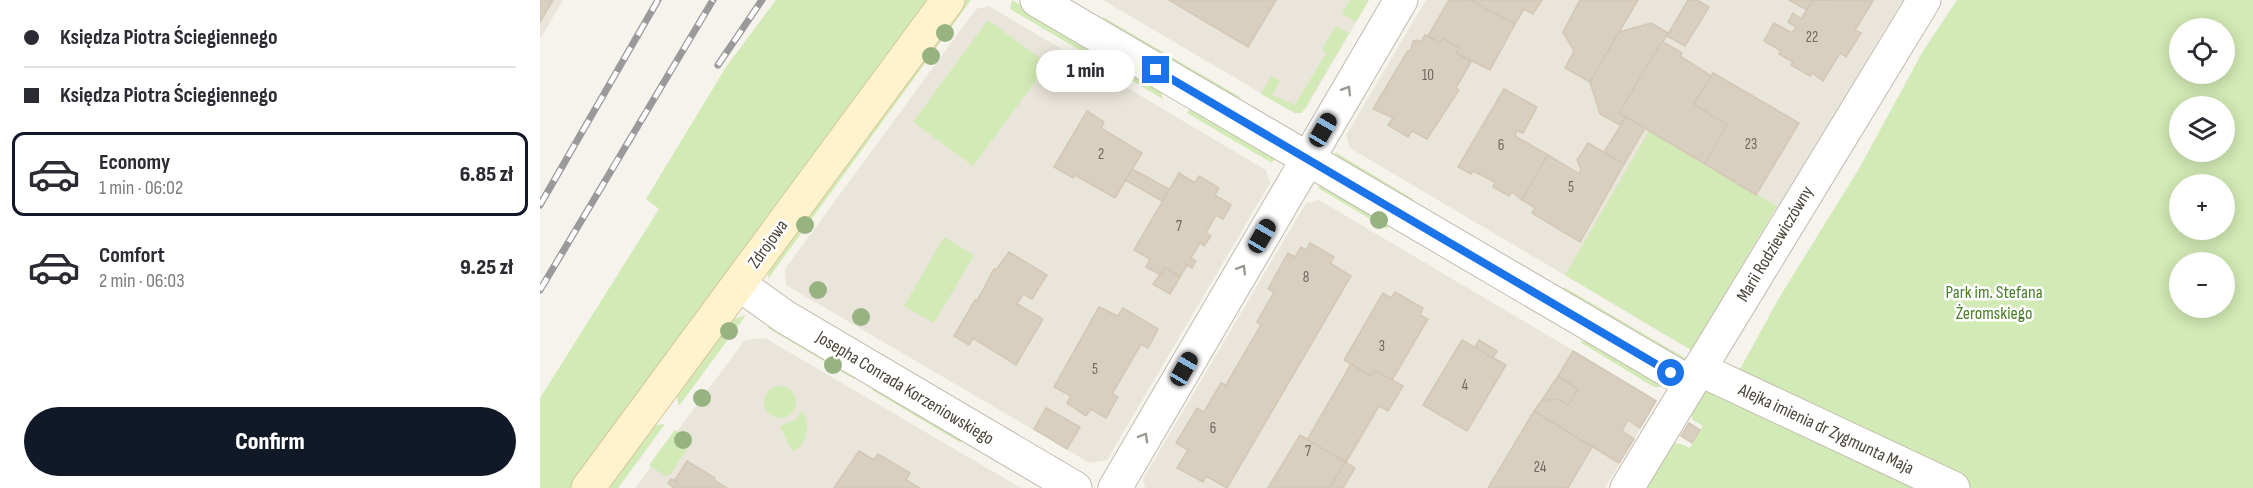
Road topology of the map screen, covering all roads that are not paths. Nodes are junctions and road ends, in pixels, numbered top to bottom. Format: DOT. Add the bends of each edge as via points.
graph roads {
  1 [pos="948,0"];
  2 [pos="1037,0"];
  3 [pos="1401,0"];
  4 [pos="1924,0"];
  5 [pos="1307,159"];
  6 [pos="739,284"];
  7 [pos="1694,376"];
  8 [pos="588,488"];
  9 [pos="1075,488"];
  10 [pos="1115,488"];
  11 [pos="1627,488"];
  12 [pos="1953,488"];
  1 -- 6 [label="street, Zdrojowa"];
  2 -- 5 [label="street, Alejka imienia dr Zygmunta Maja"];
  5 -- 3 [label="street, one-way"];
  4 -- 7 [label="street, Marii Rodziewiczówny"];
  5 -- 7 [label="street, Alejka imienia dr Zygmunta Maja"];
  10 -- 5 [label="street, one-way"];
  6 -- 8 [label="street, Zdrojowa"];
  6 -- 9 [label="street, Josepha Conrada Korzeniowskiego" via="795,323"];
  7 -- 11 [label="street, Marii Rodziewiczówny"];
  7 -- 12 [label="street, Alejka imienia dr Zygmunta Maja"];
}
